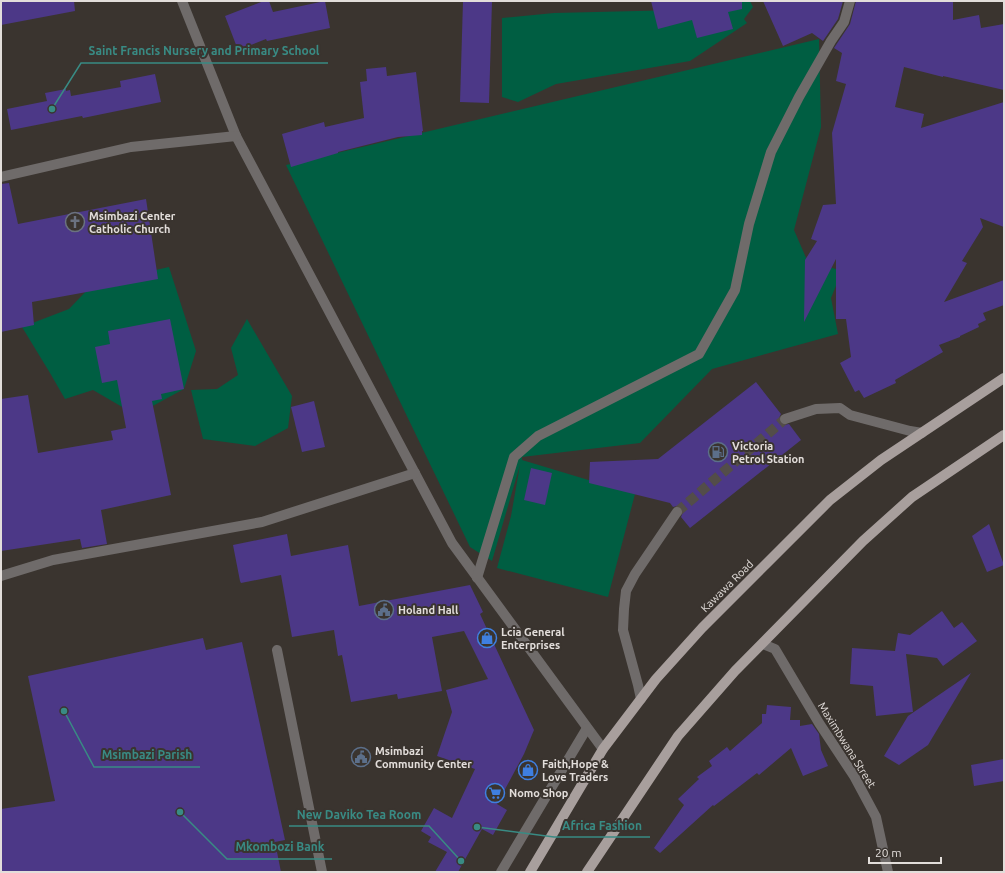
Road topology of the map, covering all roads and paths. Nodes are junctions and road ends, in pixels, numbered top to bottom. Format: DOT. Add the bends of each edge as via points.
graph roads {
  1 [pos="182,1"];
  2 [pos="850,1"];
  3 [pos="236,136"];
  4 [pos="1,177"];
  5 [pos="1004,378"];
  6 [pos="785,419"];
  7 [pos="922,433"];
  8 [pos="1004,435"];
  9 [pos="415,473"];
  10 [pos="677,512"];
  11 [pos="1,576"];
  12 [pos="477,578"];
  13 [pos="763,644"];
  14 [pos="277,650"];
  15 [pos="640,699"];
  16 [pos="587,728"];
  17 [pos="603,749"];
  18 [pos="322,872"];
  19 [pos="501,872"];
  20 [pos="530,872"];
  21 [pos="587,872"];
  22 [pos="888,872"];
  1 -- 3 [label="street"];
  2 -- 12 [label="street" via="844,22 799,97 771,152 749,224 735,290 699,354 538,436 514,457"];
  3 -- 4 [label="street" via="131,146"];
  3 -- 9 [label="street"];
  5 -- 7 [label="main road, Kawawa Road"];
  6 -- 7 [label="street" via="816,409 840,408 850,415"];
  7 -- 15 [label="main road, Kawawa Road" via="830,500 702,628"];
  8 -- 13 [label="main road" via="912,497 863,541"];
  9 -- 11 [label="street" via="262,522 53,560"];
  9 -- 12 [label="street" via="452,543"];
  10 -- 15 [label="street" via="626,591 623,630"];
  12 -- 16 [label="street"];
  13 -- 21 [label="main road" via="735,671 678,736"];
  13 -- 22 [label="street, Maximbwana Street" via="775,649 858,783 876,817"];
  14 -- 18 [label="street"];
  15 -- 17 [label="main road, Kawawa Road"];
  16 -- 17 [label="street"];
  16 -- 19 [label="street"];
  17 -- 20 [label="main road, Kawawa Road"];
}
